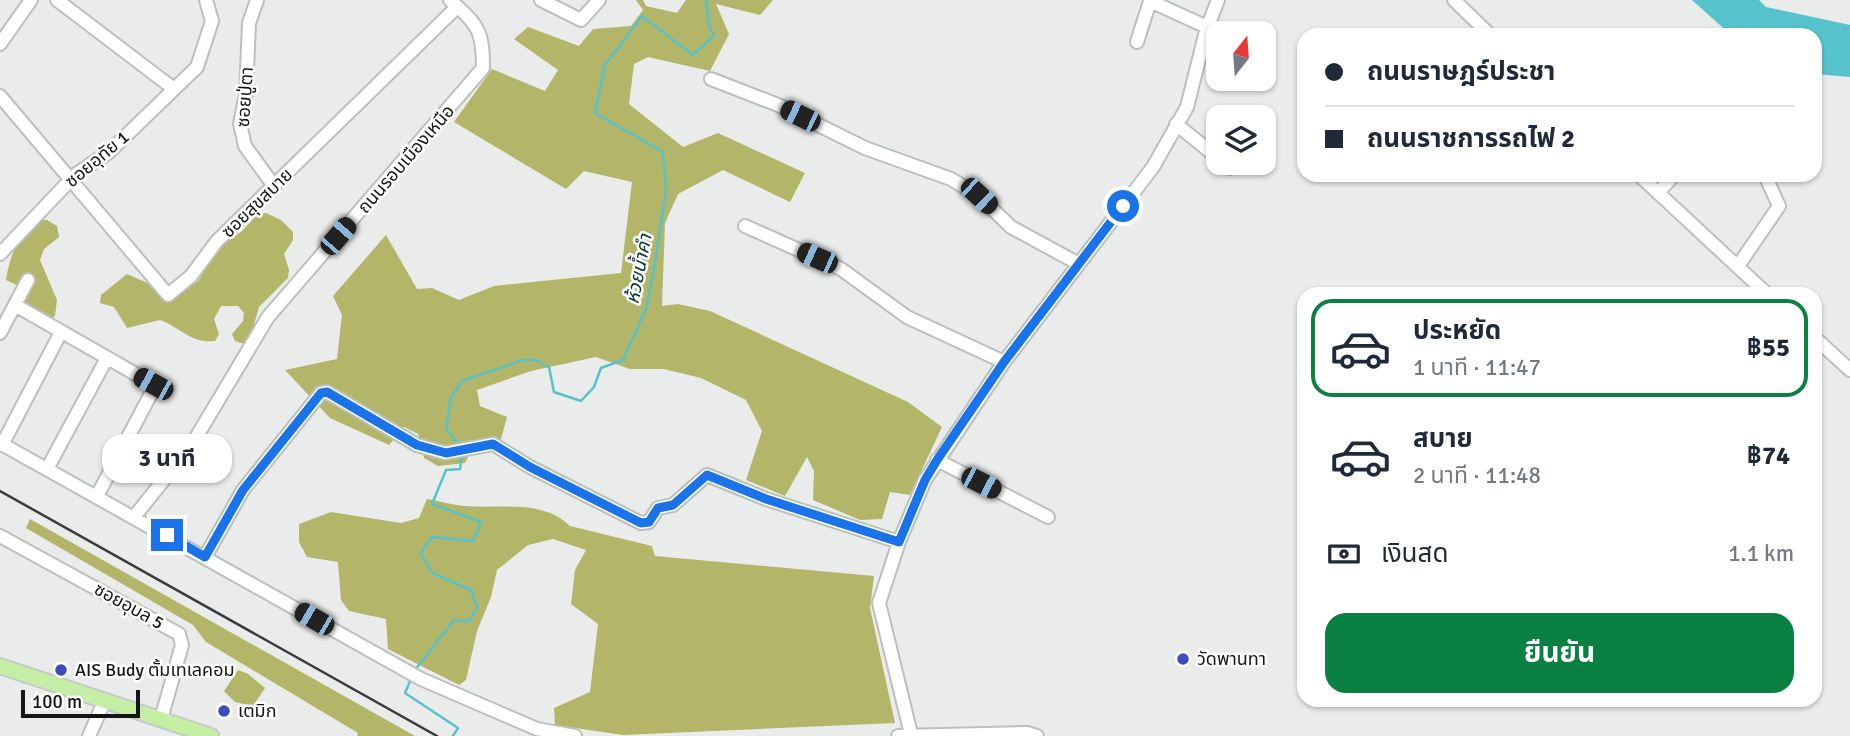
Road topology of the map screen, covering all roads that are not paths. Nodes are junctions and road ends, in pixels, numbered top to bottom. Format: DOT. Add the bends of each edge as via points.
graph roads {
  1 [pos="31,0"];
  2 [pos="57,0"];
  3 [pos="206,0"];
  4 [pos="257,0"];
  5 [pos="541,0"];
  6 [pos="598,0"];
  7 [pos="1218,0"];
  8 [pos="1454,0"];
  9 [pos="453,3"];
  10 [pos="1209,21"];
  11 [pos="1206,27"];
  12 [pos="1483,28"];
  13 [pos="1206,31"];
  14 [pos="1137,42"];
  15 [pos="0,44"];
  16 [pos="711,79"];
  17 [pos="174,89"];
  18 [pos="0,96"];
  19 [pos="1176,124"];
  20 [pos="1206,148"];
  21 [pos="70,180"];
  22 [pos="1646,182"];
  23 [pos="1667,182"];
  24 [pos="1768,182"];
  25 [pos="274,186"];
  26 [pos="1657,193"];
  27 [pos="745,226"];
  28 [pos="0,254"];
  29 [pos="1079,264"];
  30 [pos="1738,267"];
  31 [pos="28,280"];
  32 [pos="1759,287"];
  33 [pos="15,305"];
  34 [pos="61,332"];
  35 [pos="0,333"];
  36 [pos="1822,344"];
  37 [pos="107,358"];
  38 [pos="1004,362"];
  39 [pos="1850,370"];
  40 [pos="1,444"];
  41 [pos="937,460"];
  42 [pos="47,470"];
  43 [pos="97,496"];
  44 [pos="134,517"];
  45 [pos="1048,517"];
  46 [pos="0,536"];
  47 [pos="899,542"];
  48 [pos="205,557"];
  49 [pos="0,666"];
  50 [pos="105,700"];
  51 [pos="161,719"];
  52 [pos="904,735"];
  53 [pos="89,736"];
  54 [pos="211,736"];
  55 [pos="575,736"];
  56 [pos="1037,736"];
  1 -- 15 [label="street"];
  2 -- 17 [label="street"];
  3 -- 17 [label="street, ซอยอุทัย 1" via="212,20 197,66"];
  4 -- 25 [label="street, ซอยปู่ตา" via="249,23 240,124 245,146"];
  5 -- 6 [label="street" via="581,20"];
  7 -- 10 [label="street"];
  8 -- 12 [label="street"];
  9 -- 25 [label="street, ซอยสุขสบาย"];
  9 -- 44 [label="street, ถนนรอบเมืองเหนือ" via="483,38 483,68 268,317 191,446"];
  11 -- 14 [label="street" via="1150,1"];
  13 -- 19 [label="street" via="1187,107"];
  16 -- 29 [label="street" via="778,105 865,148 951,179 979,196 1011,227"];
  17 -- 21 [label="street, ซอยอุทัย 1" via="109,152"];
  18 -- 21 [label="street"];
  19 -- 20 [label="street"];
  19 -- 29 [label="street" via="1153,167"];
  21 -- 25 [label="street, ซอยสุขสบาย" via="168,295"];
  21 -- 28 [label="street, ซอยอุทัย 1"];
  22 -- 26 [label="street"];
  23 -- 26 [label="street"];
  24 -- 30 [label="street" via="1779,206"];
  26 -- 30 [label="street"];
  27 -- 38 [label="street" via="841,268 907,317"];
  29 -- 38 [label="street"];
  30 -- 32 [label="street"];
  31 -- 33 [label="street"];
  33 -- 34 [label="street"];
  33 -- 35 [label="street"];
  34 -- 37 [label="street"];
  34 -- 40 [label="street"];
  36 -- 39 [label="street"];
  37 -- 42 [label="street"];
  37 -- 43 [label="street" via="154,388"];
  38 -- 41 [label="street"];
  40 -- 42 [label="street"];
  41 -- 45 [label="street"];
  41 -- 47 [label="street"];
  42 -- 43 [label="street"];
  43 -- 44 [label="street"];
  44 -- 48 [label="street"];
  46 -- 51 [label="street, ซอยอุบล 5" via="182,639"];
  47 -- 48 [label="street" via="707,475 673,505 658,508 649,522 641,523 493,444 452,452 417,445 327,392 321,393 243,490"];
  47 -- 52 [label="street" via="879,603"];
  48 -- 55 [label="street" via="421,679 537,729"];
  49 -- 50 [label="main road"];
  50 -- 51 [label="main road"];
  50 -- 53 [label="street"];
  51 -- 54 [label="main road"];
  52 -- 56 [label="street"];
}
